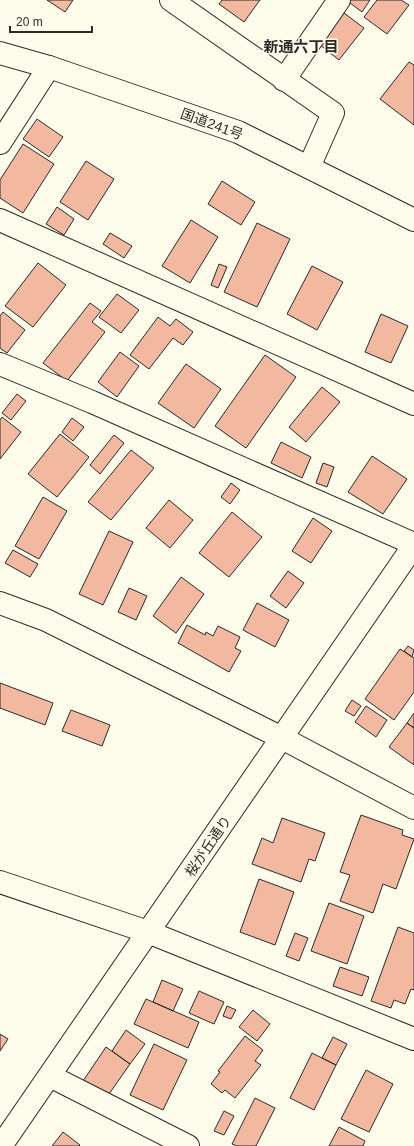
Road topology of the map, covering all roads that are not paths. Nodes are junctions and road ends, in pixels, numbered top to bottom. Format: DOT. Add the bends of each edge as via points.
graph roads {
  1 [pos="171,0"];
  2 [pos="340,0"];
  3 [pos="0,53"];
  4 [pos="49,67"];
  5 [pos="284,80"];
  6 [pos="0,142"];
  7 [pos="309,167"];
  8 [pos="0,220"];
  9 [pos="414,220"];
  10 [pos="0,364"];
  11 [pos="414,404"];
  12 [pos="414,544"];
  13 [pos="0,603"];
  14 [pos="282,738"];
  15 [pos="414,808"];
  16 [pos="0,882"];
  17 [pos="148,932"];
  18 [pos="414,1038"];
  19 [pos="50,1076"];
  20 [pos="1,1146"];
  21 [pos="188,1146"];
  1 -- 5 [label="main road"];
  2 -- 5 [label="main road"];
  3 -- 4 [label="main road, 国道241号"];
  4 -- 6 [label="main road"];
  4 -- 7 [label="main road, 国道241号" via="238,132"];
  5 -- 7 [label="main road" via="333,113"];
  7 -- 9 [label="main road, 国道241号"];
  8 -- 11 [label="main road"];
  10 -- 12 [label="main road"];
  12 -- 14 [label="main road, 桜が丘通り"];
  13 -- 14 [label="main road" via="46,620"];
  14 -- 15 [label="main road"];
  14 -- 17 [label="main road, 桜が丘通り"];
  16 -- 17 [label="main road"];
  17 -- 18 [label="main road"];
  17 -- 19 [label="main road, 桜が丘通り"];
  19 -- 20 [label="main road, 桜が丘通り"];
  19 -- 21 [label="main road"];
}
